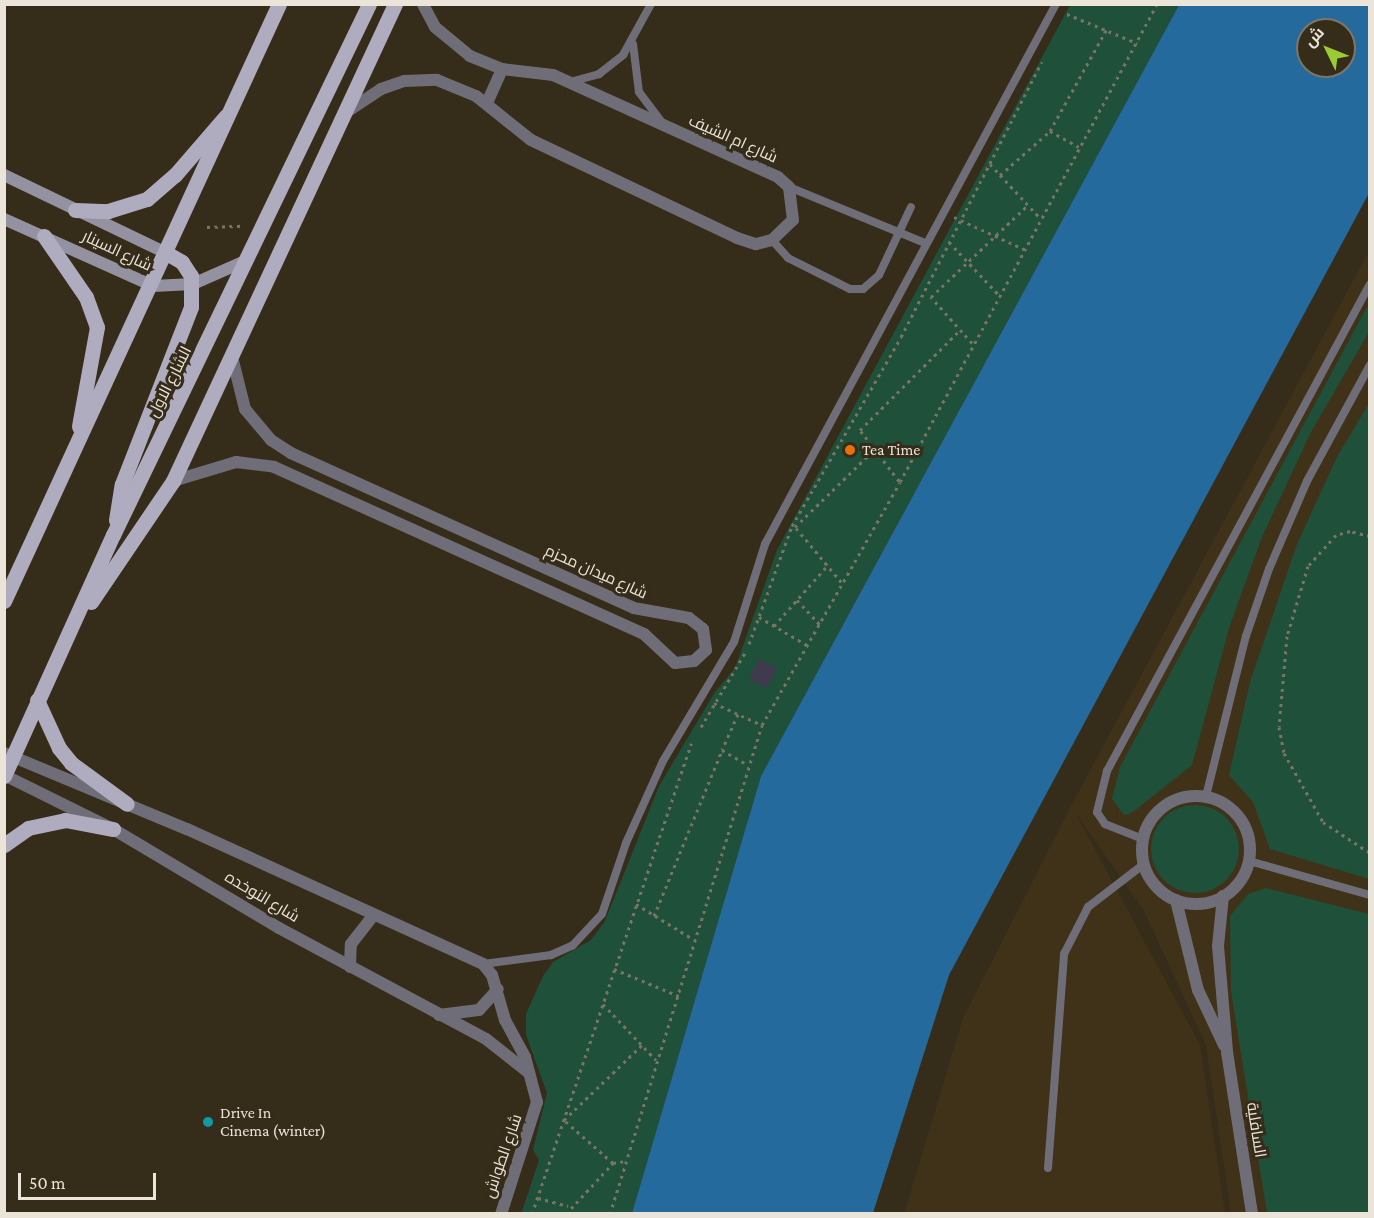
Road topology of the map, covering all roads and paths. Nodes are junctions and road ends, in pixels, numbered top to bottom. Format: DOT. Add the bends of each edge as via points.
graph roads {
  1 [pos="279,4"];
  2 [pos="369,4"];
  3 [pos="395,4"];
  4 [pos="423,4"];
  5 [pos="651,4"];
  6 [pos="1056,4"];
  7 [pos="1073,4"];
  8 [pos="1157,4"];
  9 [pos="1067,14"];
  10 [pos="1063,23"];
  11 [pos="1108,27"];
  12 [pos="633,43"];
  13 [pos="1137,43"];
  14 [pos="1048,51"];
  15 [pos="502,69"];
  16 [pos="569,82"];
  17 [pos="487,103"];
  18 [pos="230,112"];
  19 [pos="345,113"];
  20 [pos="671,129"];
  21 [pos="1050,131"];
  22 [pos="1079,147"];
  23 [pos="990,164"];
  24 [pos="4,174"];
  25 [pos="1000,175"];
  26 [pos="789,187"];
  27 [pos="1028,205"];
  28 [pos="911,207"];
  29 [pos="75,210"];
  30 [pos="941,212"];
  31 [pos="1040,218"];
  32 [pos="4,219"];
  33 [pos="961,220"];
  34 [pos="246,226"];
  35 [pos="207,227"];
  36 [pos="898,234"];
  37 [pos="996,235"];
  38 [pos="44,236"];
  39 [pos="772,240"];
  40 [pos="949,242"];
  41 [pos="925,243"];
  42 [pos="1024,249"];
  43 [pos="168,254"];
  44 [pos="251,257"];
  45 [pos="967,262"];
  46 [pos="193,284"];
  47 [pos="1370,284"];
  48 [pos="153,286"];
  49 [pos="999,295"];
  50 [pos="959,331"];
  51 [pos="972,344"];
  52 [pos="232,357"];
  53 [pos="1370,365"];
  54 [pos="75,448"];
  55 [pos="873,450"];
  56 [pos="173,481"];
  57 [pos="900,482"];
  58 [pos="794,527"];
  59 [pos="113,535"];
  60 [pos="1370,536"];
  61 [pos="827,566"];
  62 [pos="843,584"];
  63 [pos="796,600"];
  64 [pos="4,601"];
  65 [pos="742,616"];
  66 [pos="759,616"];
  67 [pos="819,624"];
  68 [pos="774,626"];
  69 [pos="72,628"];
  70 [pos="807,645"];
  71 [pos="701,698"];
  72 [pos="37,700"];
  73 [pos="716,704"];
  74 [pos="738,714"];
  75 [pos="762,725"];
  76 [pos="722,750"];
  77 [pos="9,755"];
  78 [pos="747,764"];
  79 [pos="5,775"];
  80 [pos="1206,796"];
  81 [pos="127,804"];
  82 [pos="113,829"];
  83 [pos="1143,839"];
  84 [pos="4,844"];
  85 [pos="1370,853"];
  86 [pos="1249,861"];
  87 [pos="1144,864"];
  88 [pos="1370,895"];
  89 [pos="1223,896"];
  90 [pos="1176,900"];
  91 [pos="636,904"];
  92 [pos="374,915"];
  93 [pos="654,916"];
  94 [pos="693,939"];
  95 [pos="483,964"];
  96 [pos="350,967"];
  97 [pos="614,969"];
  98 [pos="498,989"];
  99 [pos="679,996"];
  100 [pos="603,1004"];
  101 [pos="438,1016"];
  102 [pos="642,1045"];
  103 [pos="1227,1052"];
  104 [pos="656,1060"];
  105 [pos="530,1074"];
  106 [pos="564,1120"];
  107 [pos="625,1161"];
  108 [pos="613,1163"];
  109 [pos="1048,1168"];
  110 [pos="538,1198"];
  111 [pos="568,1206"];
  112 [pos="501,1214"];
  113 [pos="532,1214"];
  114 [pos="566,1214"];
  115 [pos="610,1214"];
  116 [pos="1252,1214"];
  1 -- 18 [label="main road"];
  2 -- 44 [label="main road, الشارع الاول"];
  3 -- 19 [label="main road"];
  4 -- 15 [label="street, شارع ام الشيف" via="435,27 456,48"];
  5 -- 12 [label="lane"];
  6 -- 30 [label="lane"];
  7 -- 9 [label="path"];
  8 -- 13 [label="path"];
  9 -- 10 [label="path"];
  9 -- 11 [label="path"];
  11 -- 13 [label="path"];
  11 -- 21 [label="path"];
  12 -- 16 [label="lane" via="599,74"];
  12 -- 20 [label="lane" via="639,92"];
  13 -- 22 [label="path"];
  14 -- 23 [label="path"];
  15 -- 16 [label="street, شارع ام الشيف" via="553,75"];
  15 -- 17 [label="street"];
  16 -- 20 [label="street, شارع ام الشيف"];
  17 -- 19 [label="street" via="437,80 404,81 381,88"];
  17 -- 39 [label="street" via="516,130 552,150 737,238 756,244"];
  18 -- 29 [label="main road" via="176,175 147,199 108,211"];
  18 -- 43 [label="main road"];
  19 -- 52 [label="main road"];
  20 -- 26 [label="street, شارع ام الشيف" via="778,177"];
  21 -- 22 [label="path"];
  21 -- 25 [label="path"];
  22 -- 31 [label="path"];
  23 -- 25 [label="path"];
  23 -- 33 [label="path"];
  24 -- 29 [label="street, شارع السينار"];
  25 -- 27 [label="path"];
  26 -- 36 [label="lane"];
  26 -- 39 [label="street" via="793,220"];
  27 -- 31 [label="path"];
  27 -- 37 [label="path"];
  28 -- 36 [label="lane"];
  29 -- 43 [label="street, شارع السينار"];
  30 -- 33 [label="path"];
  30 -- 41 [label="lane"];
  31 -- 42 [label="path"];
  32 -- 38 [label="street, شارع السينار"];
  33 -- 37 [label="path"];
  33 -- 40 [label="path"];
  34 -- 35 [label="path"];
  36 -- 39 [label="lane" via="879,275 862,289 850,289 788,258"];
  36 -- 41 [label="lane"];
  37 -- 42 [label="path"];
  37 -- 45 [label="path"];
  38 -- 48 [label="street, شارع السينار"];
  38 -- 54 [label="main road" via="86,297 97,327"];
  40 -- 45 [label="path"];
  40 -- 58 [label="path" via="901,337"];
  41 -- 65 [label="lane" via="765,544"];
  42 -- 49 [label="path"];
  43 -- 46 [label="main road" via="182,262"];
  43 -- 48 [label="main road"];
  44 -- 46 [label="street, شارع السينار" via="213,278"];
  44 -- 59 [label="main road, الشارع الاول"];
  45 -- 49 [label="path"];
  45 -- 50 [label="path" via="931,297"];
  46 -- 48 [label="street, شارع السينار"];
  46 -- 59 [label="main road" via="185,330 122,484"];
  47 -- 83 [label="lane" via="1107,771 1097,812 1104,824"];
  48 -- 54 [label="main road"];
  49 -- 51 [label="path"];
  50 -- 51 [label="path"];
  50 -- 55 [label="path" via="860,430"];
  51 -- 57 [label="path"];
  52 -- 56 [label="main road"];
  52 -- 56 [label="street, شارع ميدان محزم" via="237,389 247,412 271,440 291,453 634,608 689,618 704,629 706,650 694,661 675,663 644,634 274,467 236,462"];
  53 -- 80 [label="lane" via="1307,481 1269,570 1246,636"];
  54 -- 64 [label="main road"];
  55 -- 57 [label="path"];
  55 -- 58 [label="path"];
  56 -- 69 [label="main road"];
  57 -- 62 [label="path"];
  58 -- 61 [label="path"];
  58 -- 66 [label="path"];
  59 -- 69 [label="main road, الشارع الاول"];
  60 -- 85 [label="path" via="1350,531 1336,535 1308,566 1287,636 1279,727 1284,753 1323,822"];
  61 -- 62 [label="path"];
  61 -- 63 [label="path"];
  62 -- 67 [label="path"];
  63 -- 67 [label="path"];
  63 -- 68 [label="path"];
  65 -- 66 [label="path"];
  65 -- 71 [label="lane" via="734,642"];
  66 -- 68 [label="path"];
  66 -- 73 [label="path" via="736,672"];
  67 -- 70 [label="path"];
  68 -- 70 [label="path"];
  69 -- 72 [label="main road, الشارع الاول"];
  70 -- 75 [label="path"];
  71 -- 73 [label="path"];
  71 -- 95 [label="lane" via="663,761 626,843 613,893 591,929 573,945 551,955"];
  72 -- 77 [label="main road, الشارع الاول"];
  72 -- 81 [label="main road" via="59,748 71,763"];
  73 -- 74 [label="path"];
  73 -- 91 [label="path" via="681,763"];
  74 -- 75 [label="path"];
  74 -- 76 [label="path"];
  75 -- 78 [label="path"];
  76 -- 78 [label="path"];
  76 -- 93 [label="path"];
  77 -- 79 [label="main road, الشارع الاول"];
  77 -- 81 [label="street, شارع النوخده"];
  78 -- 94 [label="path"];
  79 -- 82 [label="street, شارع النوخده"];
  80 -- 83 [label="street" via="1192,796 1166,805 1155,814"];
  80 -- 86 [label="street" via="1238,815 1248,837"];
  81 -- 92 [label="street, شارع النوخده"];
  82 -- 84 [label="main road" via="65,820 28,828"];
  82 -- 96 [label="street, شارع النوخده"];
  83 -- 87 [label="street"];
  86 -- 88 [label="lane"];
  86 -- 89 [label="street" via="1242,878"];
  87 -- 90 [label="street" via="1155,886"];
  87 -- 109 [label="lane" via="1088,907 1064,954"];
  89 -- 90 [label="street" via="1200,904"];
  89 -- 103 [label="street, السافلية" via="1218,946"];
  90 -- 103 [label="street, السافلية" via="1198,990"];
  91 -- 93 [label="path"];
  91 -- 97 [label="path"];
  92 -- 95 [label="street, شارع النوخده"];
  92 -- 96 [label="street" via="351,944"];
  93 -- 94 [label="path"];
  94 -- 99 [label="path"];
  95 -- 98 [label="street, شارع الطواش"];
  96 -- 101 [label="street, شارع النوخده"];
  97 -- 99 [label="path"];
  97 -- 100 [label="path"];
  98 -- 101 [label="street" via="479,1010"];
  98 -- 105 [label="street, شارع الطواش" via="505,1020"];
  99 -- 104 [label="path"];
  100 -- 102 [label="path"];
  100 -- 106 [label="path"];
  101 -- 105 [label="street" via="503,1050"];
  102 -- 104 [label="path"];
  102 -- 106 [label="path"];
  103 -- 116 [label="street, السافلية"];
  104 -- 107 [label="path"];
  105 -- 112 [label="street, شارع الطواش" via="537,1102"];
  106 -- 108 [label="path"];
  106 -- 110 [label="path"];
  107 -- 108 [label="path"];
  107 -- 115 [label="path"];
  108 -- 111 [label="path"];
  110 -- 111 [label="path"];
  110 -- 113 [label="path"];
  111 -- 114 [label="path"];
}
